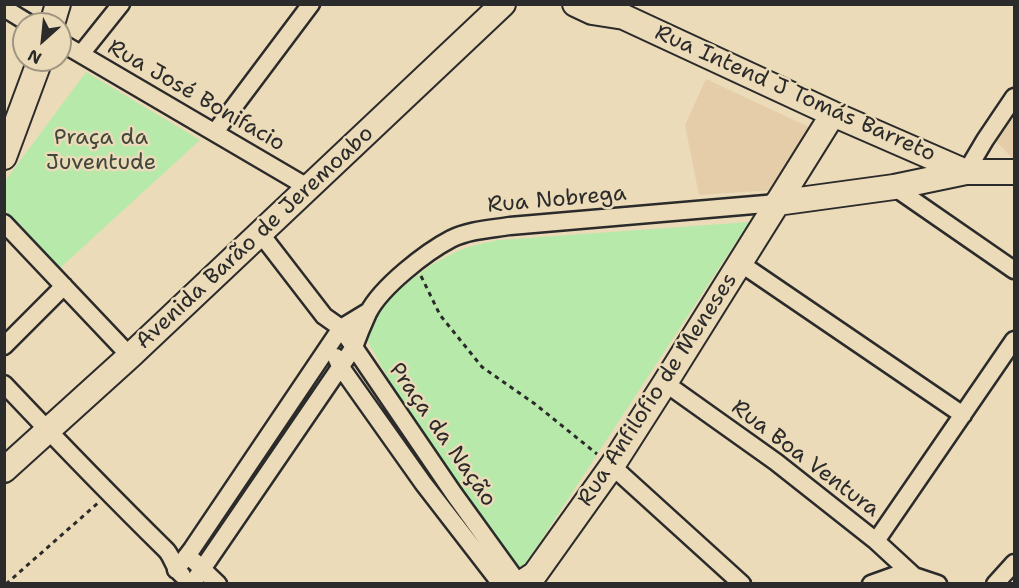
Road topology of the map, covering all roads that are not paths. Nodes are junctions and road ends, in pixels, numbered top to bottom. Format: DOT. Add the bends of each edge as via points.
graph roads {
  1 [pos="121,4"];
  2 [pos="311,4"];
  3 [pos="503,4"];
  4 [pos="575,4"];
  5 [pos="618,11"];
  6 [pos="72,49"];
  7 [pos="81,54"];
  8 [pos="36,72"];
  9 [pos="1014,97"];
  10 [pos="832,114"];
  11 [pos="215,132"];
  12 [pos="4,157"];
  13 [pos="966,172"];
  14 [pos="1014,172"];
  15 [pos="894,187"];
  16 [pos="309,188"];
  17 [pos="777,204"];
  18 [pos="4,223"];
  19 [pos="260,233"];
  20 [pos="740,263"];
  21 [pos="1014,270"];
  22 [pos="64,286"];
  23 [pos="369,311"];
  24 [pos="324,316"];
  25 [pos="341,328"];
  26 [pos="1014,340"];
  27 [pos="330,345"];
  28 [pos="4,346"];
  29 [pos="354,347"];
  30 [pos="130,356"];
  31 [pos="340,366"];
  32 [pos="665,383"];
  33 [pos="4,384"];
  34 [pos="963,415"];
  35 [pos="48,431"];
  36 [pos="612,466"];
  37 [pos="4,470"];
  38 [pos="876,541"];
  39 [pos="169,552"];
  40 [pos="187,555"];
  41 [pos="1014,563"];
  42 [pos="202,569"];
  43 [pos="176,570"];
  44 [pos="914,576"];
  45 [pos="527,581"];
  46 [pos="192,584"];
  47 [pos="218,584"];
  48 [pos="501,584"];
  49 [pos="742,584"];
  50 [pos="871,584"];
  51 [pos="938,584"];
  52 [pos="995,584"];
  1 -- 7 [label="street"];
  2 -- 11 [label="street"];
  3 -- 16 [label="main road, Avenida Barão de Jeremoabo"];
  4 -- 5 [label="main road, Rua Intend J Tomás Barreto" via="592,12"];
  5 -- 10 [label="main road, Rua Intend J Tomás Barreto"];
  6 -- 7 [label="street, Rua José Bonifacio"];
  7 -- 11 [label="street, Rua José Bonifacio"];
  8 -- 12 [label="main road"];
  9 -- 13 [label="street"];
  10 -- 13 [label="main road, Rua Intend J Tomás Barreto"];
  10 -- 17 [label="main road, Rua Anfilofio de Meneses"];
  11 -- 16 [label="street, Rua José Bonifacio"];
  13 -- 14 [label="main road"];
  13 -- 15 [label="main road"];
  15 -- 17 [label="main road"];
  15 -- 21 [label="street"];
  16 -- 19 [label="main road, Avenida Barão de Jeremoabo"];
  17 -- 20 [label="main road, Rua Anfilofio de Meneses"];
  17 -- 23 [label="street, Rua Nobrega" via="473,231 452,239 415,264 389,285"];
  18 -- 22 [label="street"];
  19 -- 24 [label="street, Praça da Nação"];
  19 -- 30 [label="main road, Avenida Barão de Jeremoabo"];
  20 -- 32 [label="main road, Rua Anfilofio de Meneses"];
  20 -- 34 [label="street"];
  22 -- 28 [label="street"];
  22 -- 30 [label="street"];
  23 -- 25 [label="street, Rua Nobrega"];
  23 -- 29 [label="street, Rua Nobrega"];
  24 -- 25 [label="street, Praça da Nação"];
  24 -- 27 [label="street, Praça da Nação"];
  25 -- 27 [label="street, Rua Nobrega"];
  25 -- 29 [label="street, Praça da Nação"];
  26 -- 34 [label="street"];
  27 -- 31 [label="street, Praça da Nação"];
  27 -- 40 [label="street, Rua Nobrega"];
  29 -- 31 [label="street, Rua Nobrega"];
  29 -- 45 [label="street, Praça da Nação" via="454,494"];
  30 -- 35 [label="main road, Avenida Barão de Jeremoabo"];
  31 -- 42 [label="street, Rua Nobrega"];
  31 -- 48 [label="street, Praça da Nação"];
  32 -- 36 [label="main road, Rua Anfilofio de Meneses"];
  32 -- 38 [label="street, Rua Boa Ventura" via="776,462"];
  33 -- 35 [label="street"];
  34 -- 38 [label="street"];
  35 -- 37 [label="main road, Avenida Barão de Jeremoabo"];
  35 -- 39 [label="street"];
  36 -- 45 [label="main road, Rua Anfilofio de Meneses"];
  36 -- 49 [label="street"];
  38 -- 44 [label="street, Rua Boa Ventura"];
  39 -- 40 [label="street"];
  39 -- 43 [label="street"];
  40 -- 42 [label="street"];
  40 -- 43 [label="street, Rua Nobrega"];
  41 -- 52 [label="street"];
  42 -- 46 [label="street, Rua Nobrega"];
  42 -- 47 [label="street"];
  43 -- 46 [label="street"];
  44 -- 50 [label="street" via="896,574"];
  44 -- 51 [label="street"];
}
